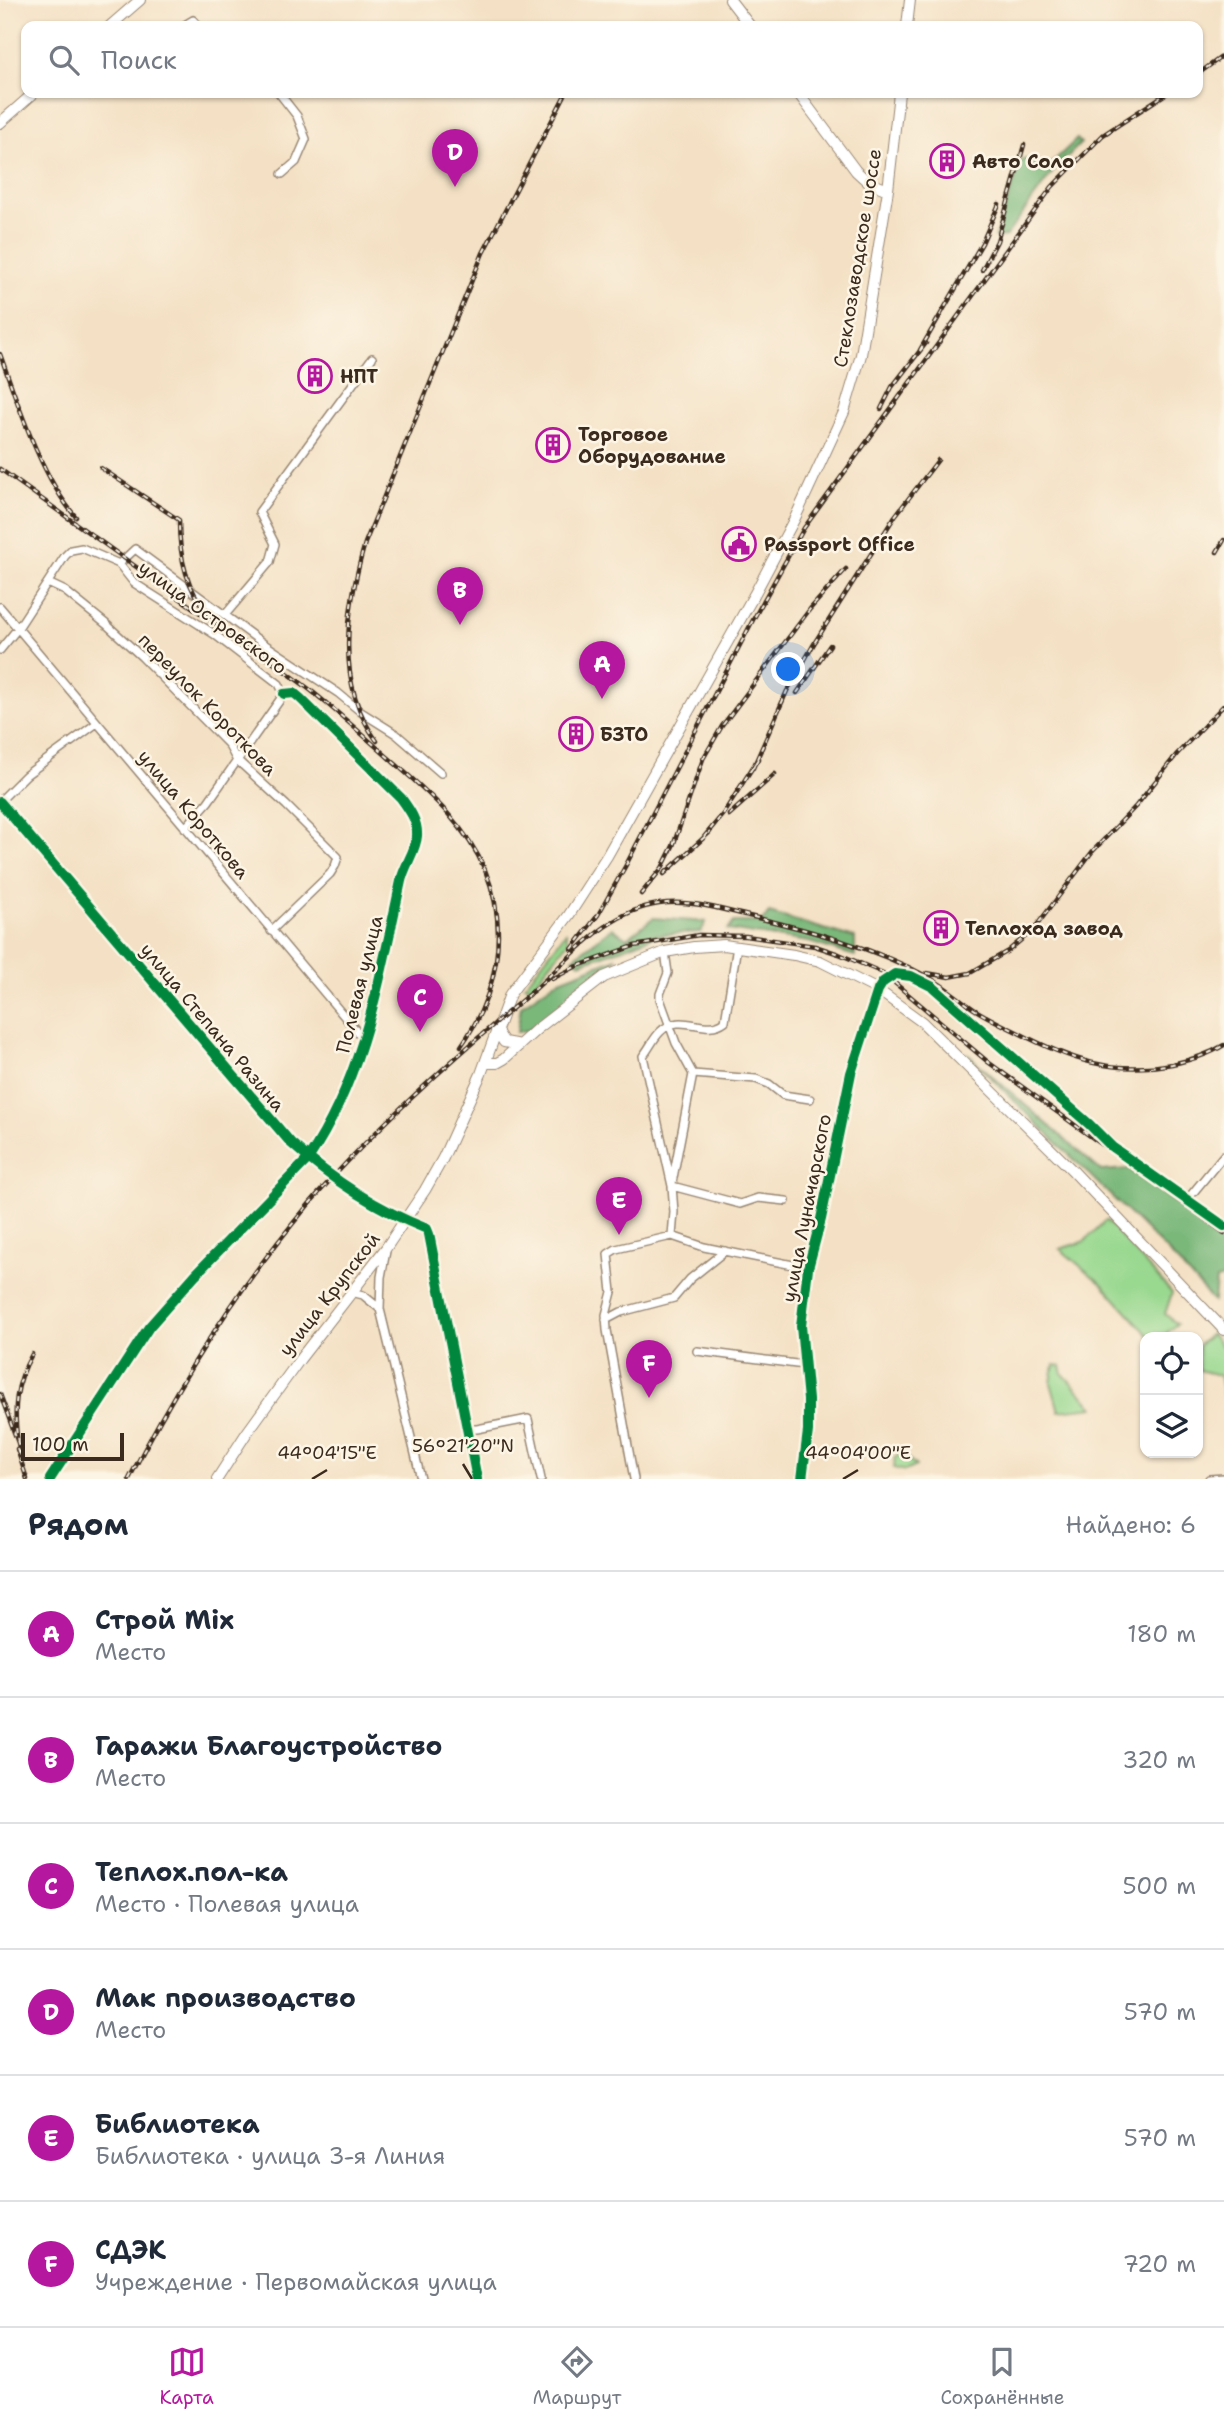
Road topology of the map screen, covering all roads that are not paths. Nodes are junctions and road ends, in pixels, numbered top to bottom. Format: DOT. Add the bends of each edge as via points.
graph roads {
  1 [pos="730,0"];
  2 [pos="910,0"];
  3 [pos="135,1"];
  4 [pos="115,21"];
  5 [pos="746,21"];
  6 [pos="908,21"];
  7 [pos="28,98"];
  8 [pos="283,98"];
  9 [pos="802,98"];
  10 [pos="898,98"];
  11 [pos="0,122"];
  12 [pos="282,174"];
  13 [pos="888,190"];
  14 [pos="372,358"];
  15 [pos="119,564"];
  16 [pos="48,583"];
  17 [pos="0,607"];
  18 [pos="225,615"];
  19 [pos="19,628"];
  20 [pos="0,650"];
  21 [pos="284,694"];
  22 [pos="96,723"];
  23 [pos="236,759"];
  24 [pos="440,773"];
  25 [pos="0,801"];
  26 [pos="410,810"];
  27 [pos="185,828"];
  28 [pos="271,931"];
  29 [pos="737,946"];
  30 [pos="665,952"];
  31 [pos="526,971"];
  32 [pos="878,990"];
  33 [pos="669,1025"];
  34 [pos="496,1030"];
  35 [pos="365,1041"];
  36 [pos="520,1045"];
  37 [pos="485,1063"];
  38 [pos="693,1074"];
  39 [pos="810,1099"];
  40 [pos="1223,1153"];
  41 [pos="308,1159"];
  42 [pos="672,1186"];
  43 [pos="1187,1200"];
  44 [pos="786,1201"];
  45 [pos="406,1221"];
  46 [pos="1224,1227"];
  47 [pos="672,1236"];
  48 [pos="386,1248"];
  49 [pos="725,1251"];
  50 [pos="808,1268"];
  51 [pos="351,1292"];
  52 [pos="380,1309"];
  53 [pos="606,1320"];
  54 [pos="1224,1330"];
  55 [pos="698,1351"];
  56 [pos="804,1365"];
  57 [pos="467,1429"];
  58 [pos="1224,1478"];
  59 [pos="50,1479"];
  60 [pos="217,1479"];
  61 [pos="421,1479"];
  62 [pos="477,1479"];
  63 [pos="541,1479"];
  64 [pos="634,1479"];
  65 [pos="802,1479"];
  66 [pos="1209,1479"];
  1 -- 5 [label="main road"];
  2 -- 6 [label="main road"];
  3 -- 4 [label="main road"];
  7 -- 11 [label="main road"];
  8 -- 12 [label="street" via="306,139 296,162"];
  9 -- 13 [label="main road" via="856,171"];
  10 -- 13 [label="main road, Стеклозаводское шоссе"];
  13 -- 31 [label="main road, Стеклозаводское шоссе" via="861,355 831,445 754,596 607,856"];
  14 -- 18 [label="street" via="258,512 275,544 270,562"];
  15 -- 16 [label="street, улица Островского" via="76,548 65,556"];
  15 -- 18 [label="street" via="135,549"];
  15 -- 21 [label="street, улица Островского" via="134,583 214,634 279,684"];
  16 -- 19 [label="street"];
  16 -- 23 [label="street, переулок Короткова" via="65,591 142,657 228,744"];
  17 -- 19 [label="street, улица Короткова"];
  18 -- 24 [label="street" via="396,734"];
  19 -- 20 [label="street"];
  19 -- 22 [label="street, улица Короткова"];
  21 -- 23 [label="street"];
  21 -- 26 [label="street, улица Островского" via="300,698"];
  22 -- 25 [label="street" via="26,775"];
  22 -- 27 [label="street, улица Короткова"];
  23 -- 27 [label="street"];
  23 -- 28 [label="street, переулок Короткова" via="338,857 330,874"];
  25 -- 41 [label="main road, улица Степана Разина" via="274,1125"];
  26 -- 35 [label="street, Полевая улица" via="417,838 403,873"];
  27 -- 28 [label="street, улица Короткова"];
  28 -- 35 [label="street, улица Короткова"];
  29 -- 30 [label="main road" via="706,945"];
  29 -- 32 [label="main road" via="815,959"];
  29 -- 33 [label="street" via="725,1021 711,1027 681,1021"];
  30 -- 33 [label="street" via="668,974 660,994"];
  30 -- 36 [label="main road" via="604,977"];
  31 -- 34 [label="main road, улица Крупской" via="510,994"];
  32 -- 43 [label="street" via="895,974 933,987 1112,1147"];
  32 -- 50 [label="street, улица Луначарского" via="851,1073"];
  32 -- 54 [label="main road" via="934,1033"];
  33 -- 38 [label="street"];
  33 -- 42 [label="street" via="643,1056"];
  34 -- 36 [label="main road" via="504,1042"];
  34 -- 37 [label="main road, улица Крупской"];
  35 -- 41 [label="street, Полевая улица" via="344,1095"];
  36 -- 37 [label="main road" via="497,1063"];
  37 -- 45 [label="main road, улица Крупской" via="443,1158"];
  38 -- 39 [label="street" via="756,1079 783,1095"];
  38 -- 42 [label="street"];
  40 -- 43 [label="street"];
  41 -- 45 [label="main road, улица Степана Разина"];
  41 -- 59 [label="street, Полевая улица" via="149,1327"];
  42 -- 44 [label="street" via="740,1205 758,1198"];
  42 -- 47 [label="street"];
  43 -- 46 [label="street"];
  45 -- 48 [label="main road, улица Крупской"];
  45 -- 57 [label="street" via="429,1234"];
  47 -- 49 [label="street"];
  47 -- 53 [label="street" via="608,1254 612,1292"];
  48 -- 51 [label="main road, улица Крупской"];
  48 -- 52 [label="street"];
  49 -- 50 [label="street"];
  49 -- 53 [label="street" via="674,1298"];
  50 -- 56 [label="street, улица Луначарского" via="801,1326"];
  51 -- 52 [label="street"];
  51 -- 60 [label="main road, улица Крупской"];
  52 -- 61 [label="street"];
  53 -- 64 [label="street"];
  55 -- 56 [label="street"];
  56 -- 65 [label="street, улица Луначарского" via="808,1431"];
  57 -- 62 [label="street"];
  57 -- 63 [label="street" via="528,1419"];
  58 -- 66 [label="street"];
}
